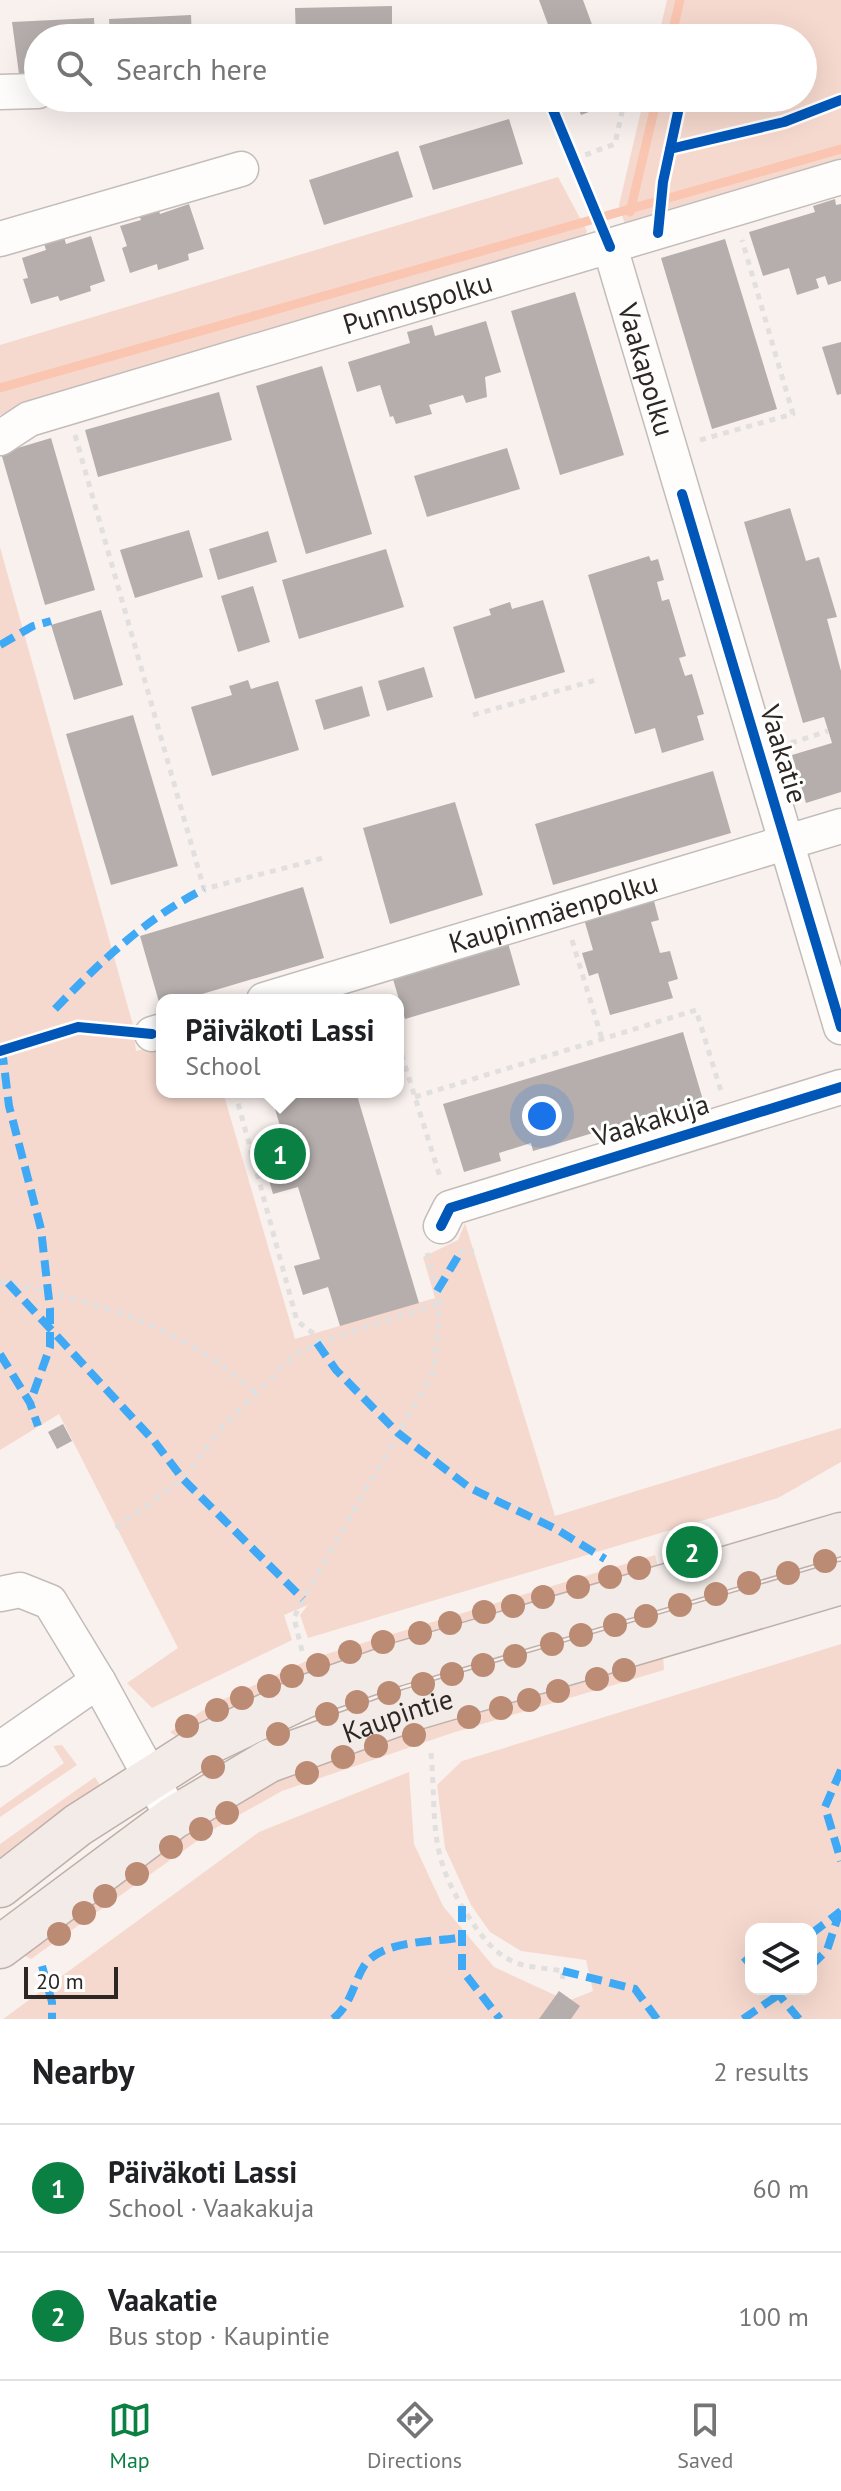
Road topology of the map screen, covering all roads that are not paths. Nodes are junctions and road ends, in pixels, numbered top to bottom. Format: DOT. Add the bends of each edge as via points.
graph roads {
  1 [pos="24,91"];
  2 [pos="0,92"];
  3 [pos="241,169"];
  4 [pos="841,177"];
  5 [pos="0,239"];
  6 [pos="610,247"];
  7 [pos="0,438"];
  8 [pos="682,494"];
  9 [pos="841,826"];
  10 [pos="786,845"];
  11 [pos="284,994"];
  12 [pos="841,1027"];
  13 [pos="841,1087"];
  14 [pos="445,1217"];
  15 [pos="841,1534"];
  16 [pos="841,1583"];
  17 [pos="0,1594"];
  18 [pos="98,1681"];
  19 [pos="0,1749"];
  20 [pos="150,1778"];
  21 [pos="173,1818"];
  22 [pos="0,1886"];
  23 [pos="0,1947"];
  1 -- 2 [label="street"];
  3 -- 5 [label="street"];
  4 -- 6 [label="street, Punnuspolku"];
  6 -- 7 [label="street, Punnuspolku" via="29,419"];
  6 -- 8 [label="street, Vaakapolku"];
  8 -- 10 [label="street, Vaakatie"];
  9 -- 10 [label="street, Kaupinmäenpolku"];
  10 -- 11 [label="street, Kaupinmäenpolku"];
  10 -- 12 [label="street, Vaakatie"];
  13 -- 14 [label="street, Vaakakuja"];
  15 -- 20 [label="main road, Kaupintie" via="317,1692 249,1721"];
  16 -- 21 [label="main road, Kaupintie" via="329,1737 269,1761"];
  17 -- 18 [label="street" via="20,1590 50,1602"];
  18 -- 19 [label="street"];
  18 -- 20 [label="street"];
  20 -- 21 [label="street"];
  20 -- 22 [label="main road, Kaupintie"];
  21 -- 23 [label="main road, Kaupintie"];
}
